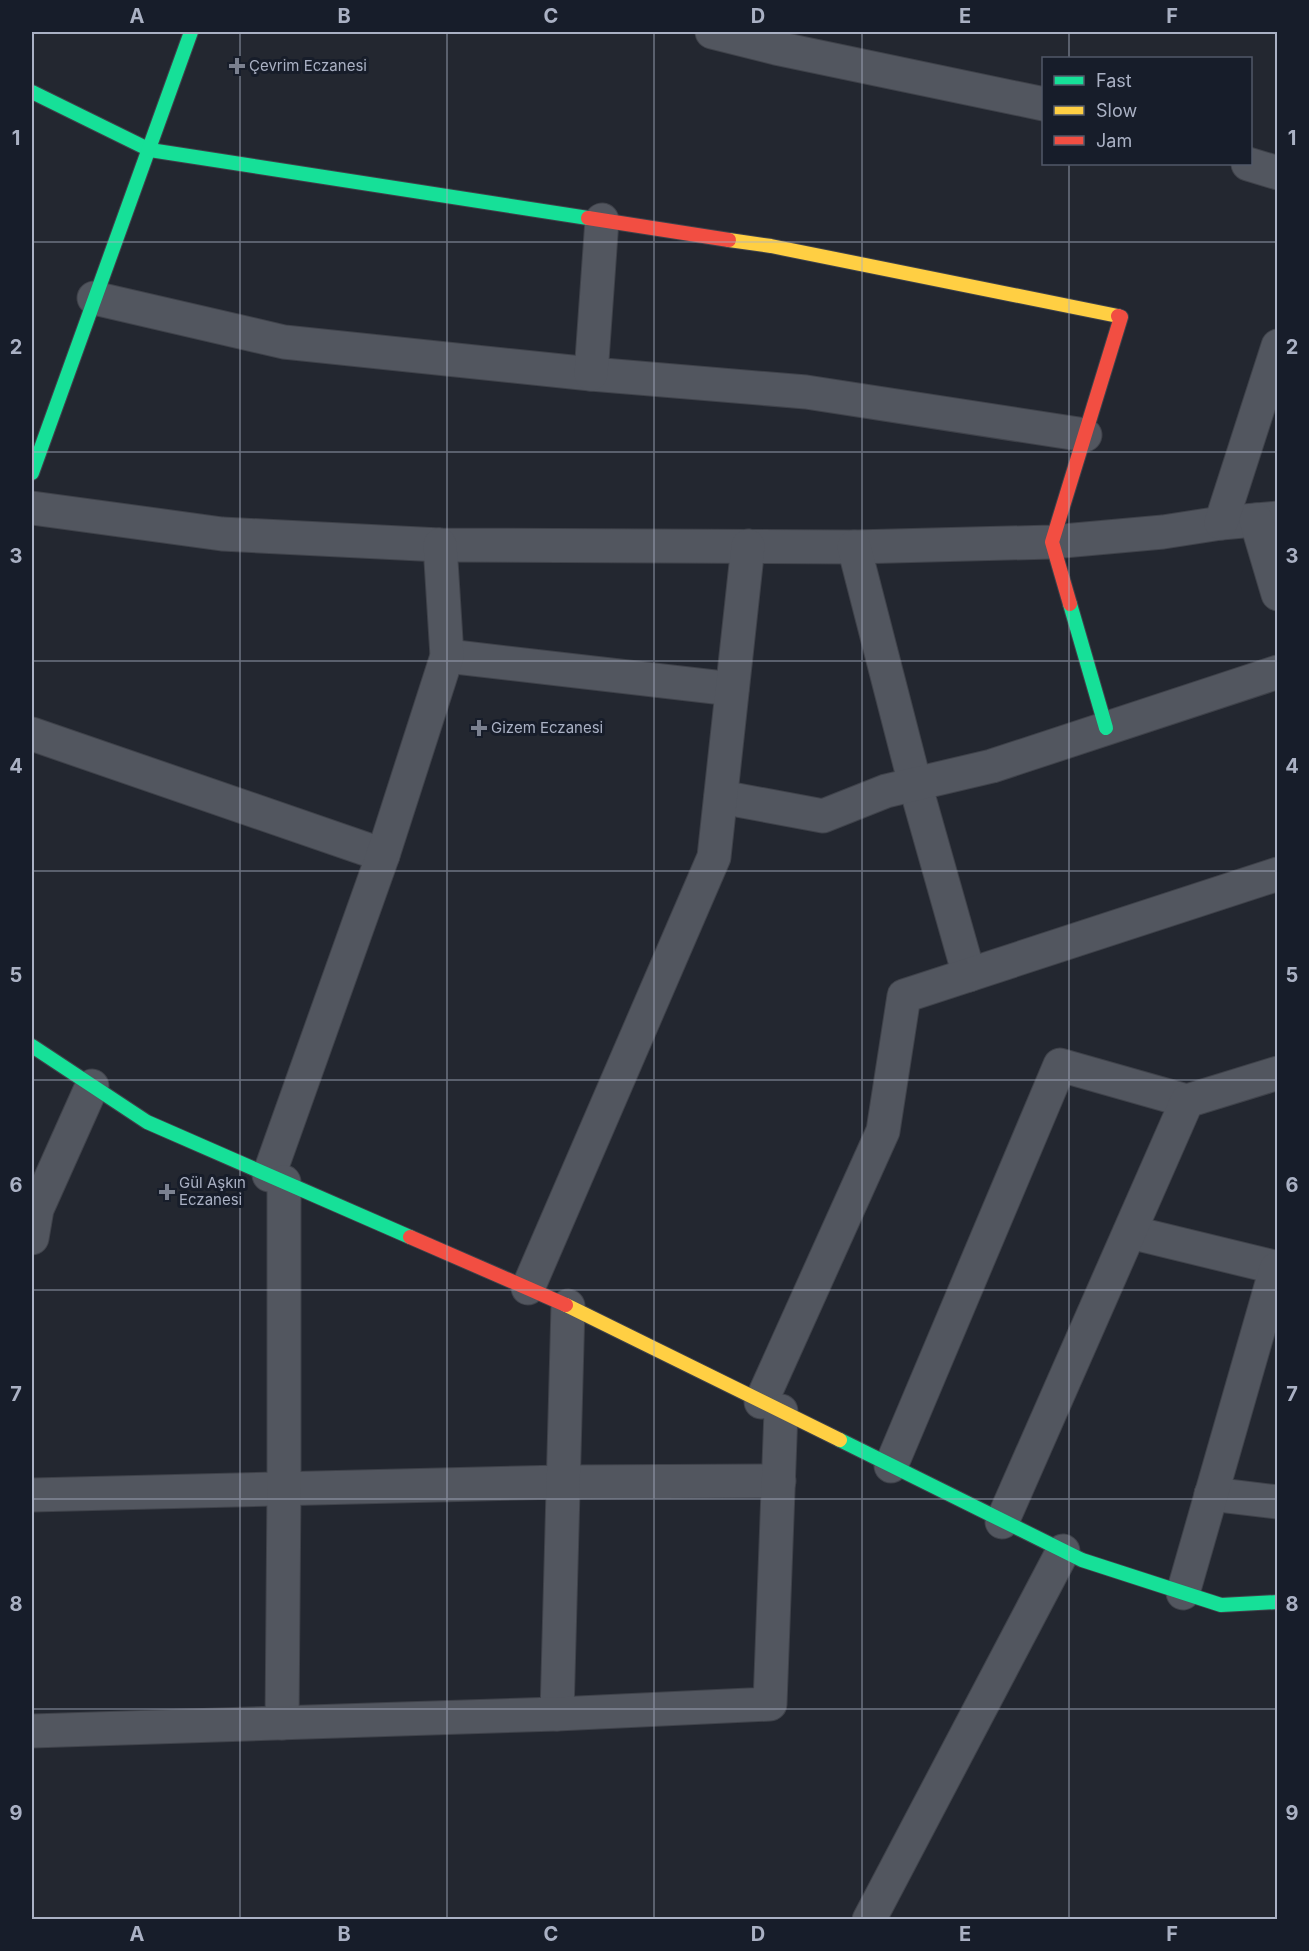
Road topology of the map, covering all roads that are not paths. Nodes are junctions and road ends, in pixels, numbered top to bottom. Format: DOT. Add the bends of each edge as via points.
graph roads {
  1 [pos="712,32"];
  2 [pos="188,33"];
  3 [pos="32,92"];
  4 [pos="1042,104"];
  5 [pos="150,150"];
  6 [pos="1251,165"];
  7 [pos="1278,173"];
  8 [pos="602,220"];
  9 [pos="94,298"];
  10 [pos="1278,346"];
  11 [pos="591,374"];
  12 [pos="1084,435"];
  13 [pos="32,473"];
  14 [pos="32,508"];
  15 [pos="1267,519"];
  16 [pos="1221,523"];
  17 [pos="1052,542"];
  18 [pos="440,545"];
  19 [pos="748,546"];
  20 [pos="854,547"];
  21 [pos="1278,594"];
  22 [pos="447,656"];
  23 [pos="1278,672"];
  24 [pos="732,689"];
  25 [pos="1106,728"];
  26 [pos="32,734"];
  27 [pos="915,784"];
  28 [pos="721,797"];
  29 [pos="383,855"];
  30 [pos="1278,874"];
  31 [pos="969,975"];
  32 [pos="32,1046"];
  33 [pos="1278,1073"];
  34 [pos="92,1086"];
  35 [pos="1187,1101"];
  36 [pos="276,1179"];
  37 [pos="1130,1232"];
  38 [pos="32,1238"];
  39 [pos="1277,1269"];
  40 [pos="528,1288"];
  41 [pos="568,1306"];
  42 [pos="771,1407"];
  43 [pos="891,1466"];
  44 [pos="779,1481"];
  45 [pos="563,1482"];
  46 [pos="284,1489"];
  47 [pos="1211,1494"];
  48 [pos="32,1495"];
  49 [pos="1278,1502"];
  50 [pos="1002,1522"];
  51 [pos="1063,1551"];
  52 [pos="1183,1593"];
  53 [pos="1278,1602"];
  54 [pos="557,1714"];
  55 [pos="282,1723"];
  56 [pos="32,1731"];
  57 [pos="869,1920"];
  1 -- 4 [label="street"];
  2 -- 5 [label="street"];
  3 -- 5 [label="street"];
  5 -- 8 [label="street"];
  5 -- 9 [label="street"];
  6 -- 7 [label="street"];
  8 -- 11 [label="street"];
  8 -- 12 [label="street" via="771,246 1121,317"];
  9 -- 11 [label="street" via="284,342"];
  9 -- 13 [label="street"];
  10 -- 16 [label="street"];
  11 -- 12 [label="street" via="807,392"];
  12 -- 17 [label="street"];
  14 -- 18 [label="street" via="222,534"];
  15 -- 16 [label="street"];
  15 -- 21 [label="street"];
  16 -- 17 [label="street"];
  17 -- 20 [label="street"];
  17 -- 25 [label="street"];
  18 -- 19 [label="street"];
  18 -- 22 [label="street"];
  19 -- 20 [label="street"];
  19 -- 24 [label="street"];
  20 -- 27 [label="street"];
  22 -- 24 [label="street"];
  22 -- 29 [label="street"];
  23 -- 25 [label="street"];
  24 -- 28 [label="street"];
  25 -- 27 [label="street" via="992,766"];
  26 -- 29 [label="street"];
  27 -- 28 [label="street" via="823,816"];
  27 -- 31 [label="street"];
  28 -- 40 [label="street" via="714,857"];
  29 -- 36 [label="street"];
  30 -- 31 [label="street"];
  31 -- 42 [label="street" via="904,996 882,1131"];
  32 -- 34 [label="street"];
  33 -- 35 [label="street"];
  34 -- 36 [label="street" via="147,1122"];
  34 -- 38 [label="street" via="37,1209"];
  35 -- 37 [label="street"];
  35 -- 43 [label="street" via="1060,1065"];
  36 -- 40 [label="street"];
  36 -- 46 [label="street"];
  37 -- 39 [label="street"];
  37 -- 50 [label="street"];
  39 -- 47 [label="street"];
  40 -- 41 [label="street"];
  41 -- 42 [label="street"];
  41 -- 45 [label="street"];
  42 -- 43 [label="street"];
  42 -- 44 [label="street"];
  43 -- 50 [label="street"];
  44 -- 45 [label="street"];
  44 -- 54 [label="street" via="770,1704"];
  45 -- 46 [label="street"];
  45 -- 54 [label="street"];
  46 -- 48 [label="street"];
  46 -- 55 [label="street"];
  47 -- 49 [label="street"];
  47 -- 52 [label="street"];
  50 -- 51 [label="street"];
  51 -- 52 [label="street"];
  51 -- 57 [label="street"];
  52 -- 53 [label="street" via="1221,1605"];
  54 -- 55 [label="street"];
  55 -- 56 [label="street"];
}
